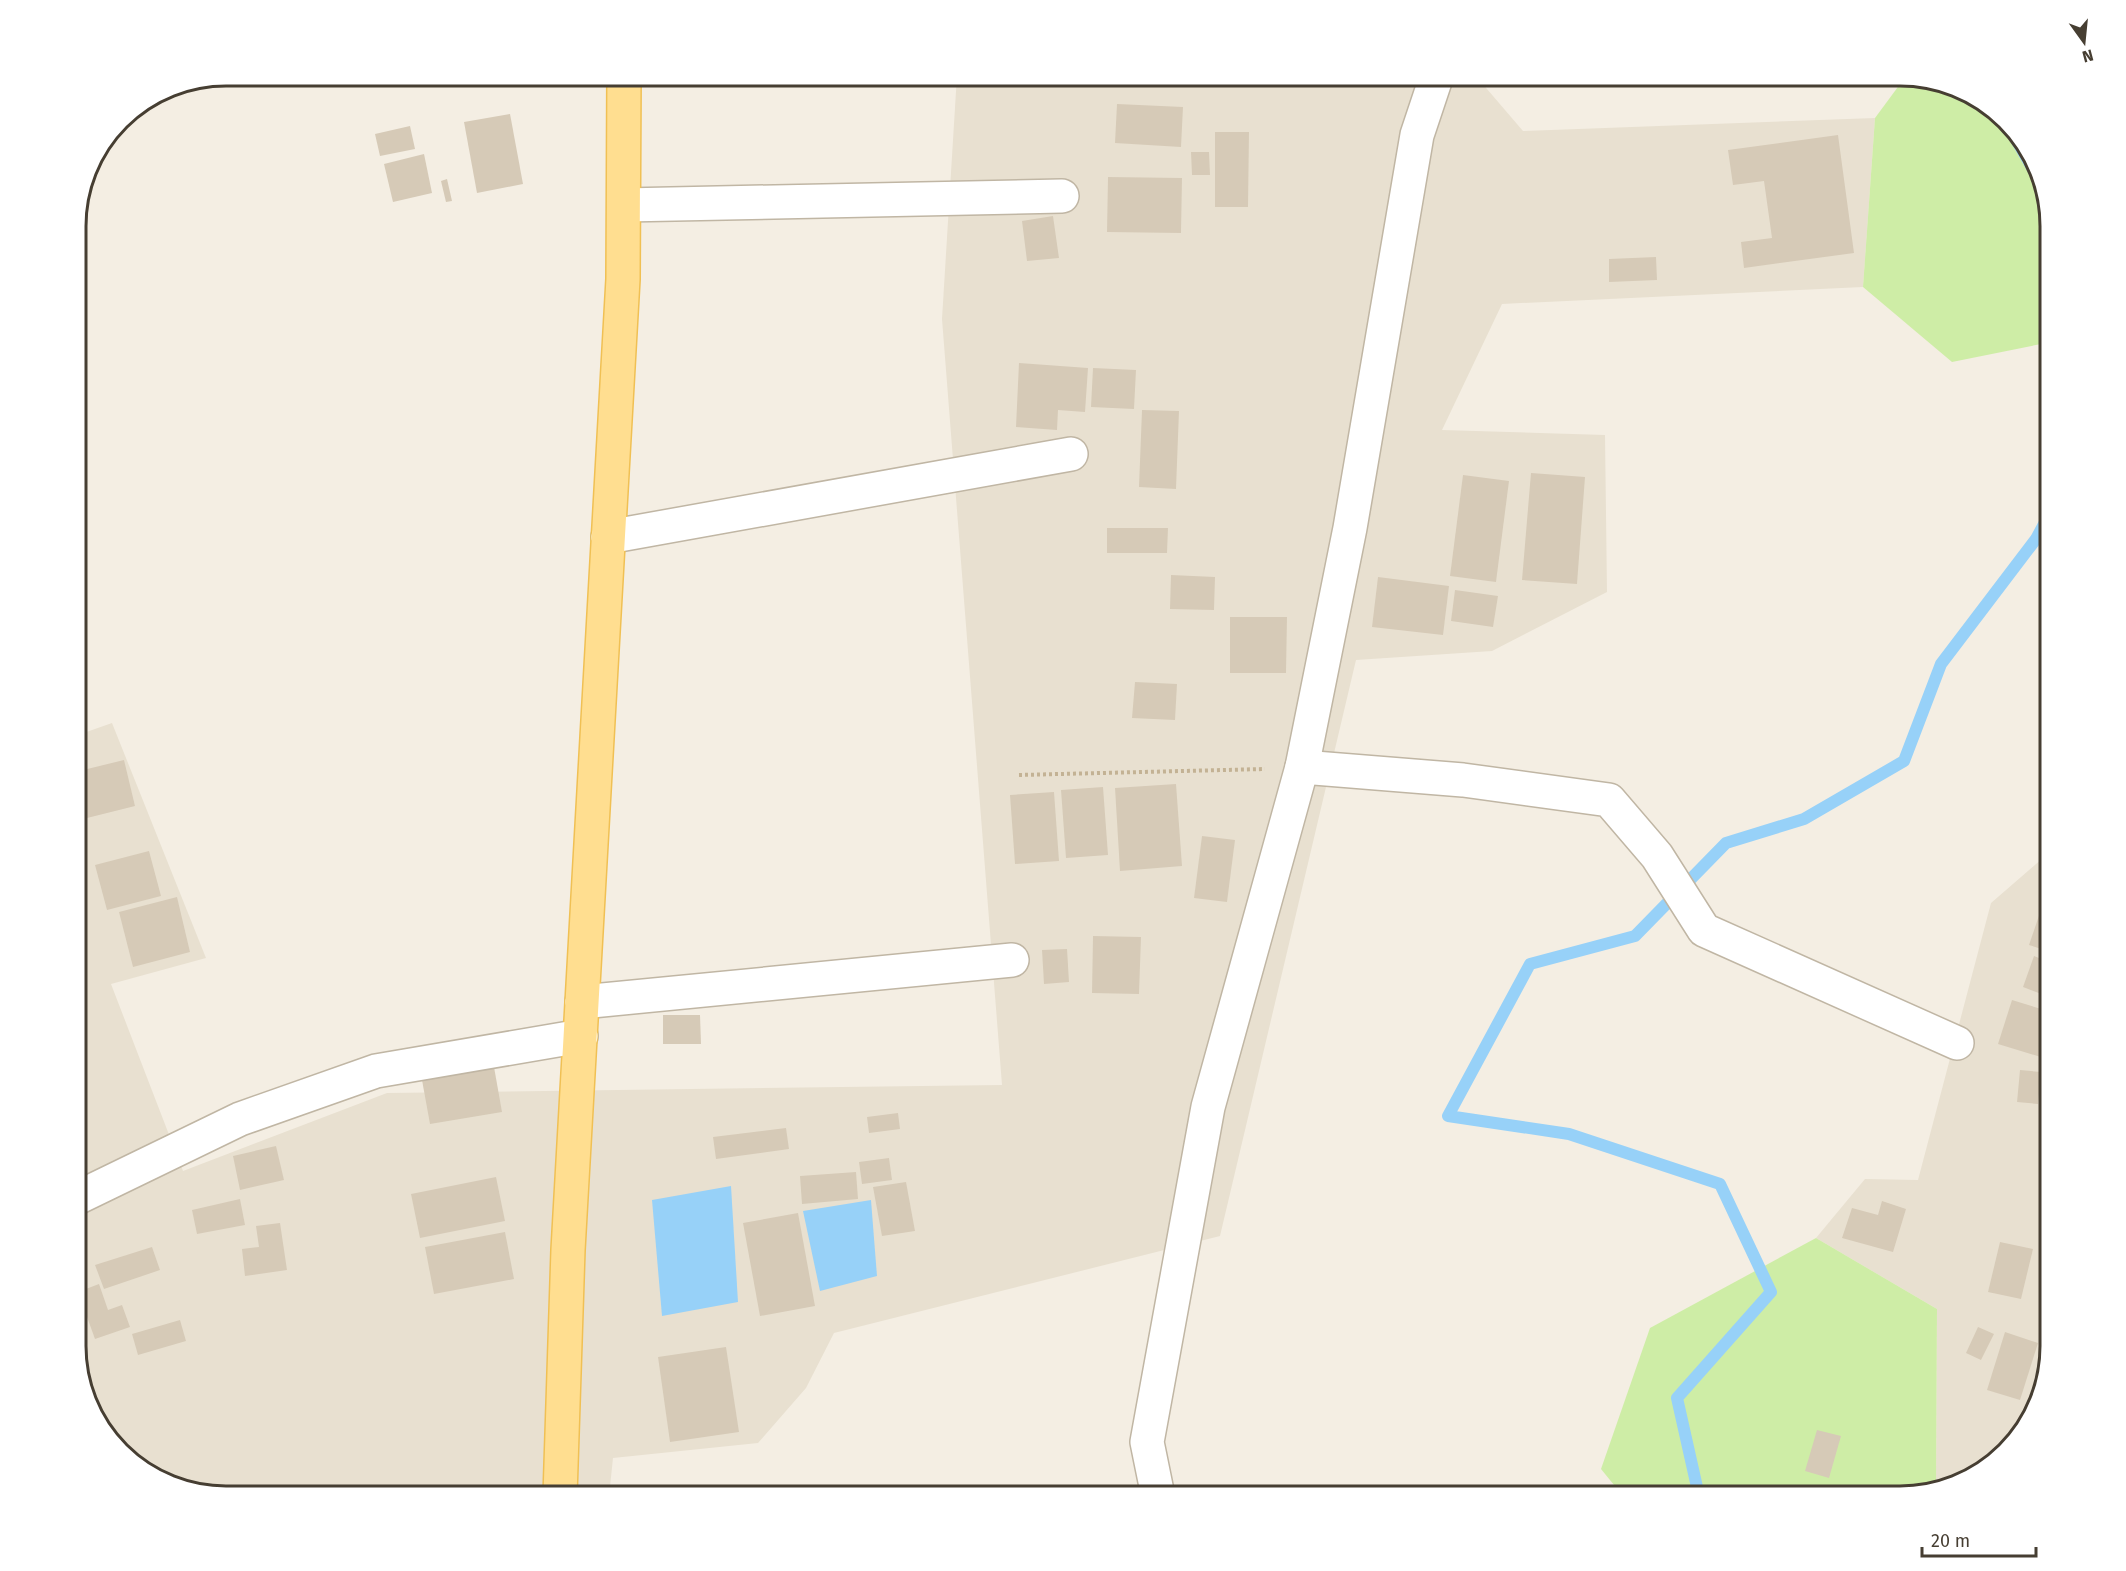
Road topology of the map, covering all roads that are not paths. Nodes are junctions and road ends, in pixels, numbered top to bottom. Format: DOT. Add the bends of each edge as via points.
graph roads {
  1 [pos="1434,85"];
  2 [pos="624,86"];
  3 [pos="1062,196"];
  4 [pos="624,205"];
  5 [pos="1071,454"];
  6 [pos="608,537"];
  7 [pos="1302,767"];
  8 [pos="1012,960"];
  9 [pos="582,1002"];
  10 [pos="580,1036"];
  11 [pos="1957,1043"];
  12 [pos="86,1194"];
  13 [pos="560,1486"];
  14 [pos="1156,1486"];
  1 -- 7 [label="street" via="1417,135 1350,528"];
  2 -- 4 [label="main road"];
  3 -- 4 [label="street"];
  4 -- 6 [label="main road"];
  5 -- 6 [label="street"];
  6 -- 9 [label="main road"];
  7 -- 11 [label="street" via="1463,780 1610,800 1657,855 1704,930"];
  7 -- 14 [label="street" via="1208,1107 1147,1443"];
  8 -- 9 [label="street"];
  9 -- 10 [label="main road"];
  10 -- 12 [label="street" via="375,1071 240,1119"];
  10 -- 13 [label="main road"];
}
